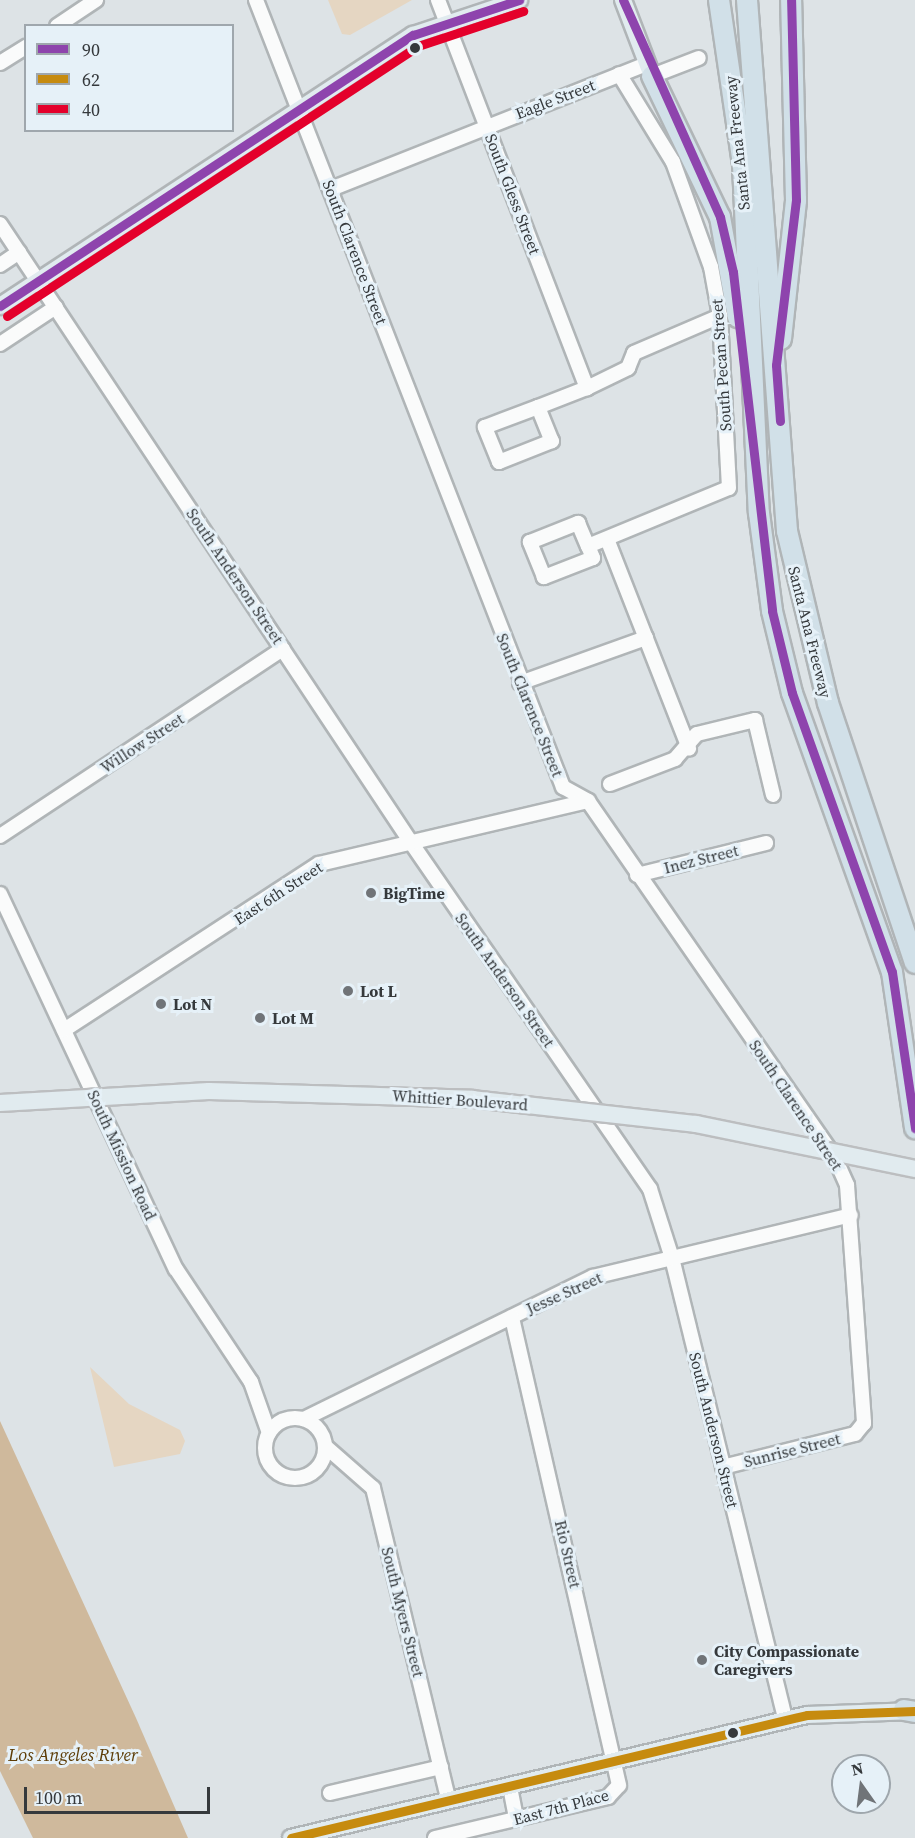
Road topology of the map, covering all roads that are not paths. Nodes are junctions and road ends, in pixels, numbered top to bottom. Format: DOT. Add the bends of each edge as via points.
graph roads {
  1 [pos="96,0"];
  2 [pos="256,0"];
  3 [pos="438,0"];
  4 [pos="519,0"];
  5 [pos="623,0"];
  6 [pos="719,0"];
  7 [pos="747,0"];
  8 [pos="791,0"];
  9 [pos="447,22"];
  10 [pos="60,24"];
  11 [pos="24,48"];
  12 [pos="699,58"];
  13 [pos="0,63"];
  14 [pos="650,70"];
  15 [pos="619,74"];
  16 [pos="299,108"];
  17 [pos="487,125"];
  18 [pos="331,189"];
  19 [pos="0,224"];
  20 [pos="19,252"];
  21 [pos="0,265"];
  22 [pos="39,281"];
  23 [pos="7,302"];
  24 [pos="56,307"];
  25 [pos="720,316"];
  26 [pos="0,344"];
  27 [pos="776,365"];
  28 [pos="587,388"];
  29 [pos="538,407"];
  30 [pos="759,513"];
  31 [pos="608,539"];
  32 [pos="588,546"];
  33 [pos="646,638"];
  34 [pos="283,649"];
  35 [pos="520,683"];
  36 [pos="689,748"];
  37 [pos="610,784"];
  38 [pos="773,795"];
  39 [pos="588,801"];
  40 [pos="0,836"];
  41 [pos="410,841"];
  42 [pos="766,843"];
  43 [pos="637,875"];
  44 [pos="0,894"];
  45 [pos="912,940"];
  46 [pos="915,963"];
  47 [pos="64,1030"];
  48 [pos="0,1103"];
  49 [pos="915,1128"];
  50 [pos="915,1169"];
  51 [pos="850,1215"];
  52 [pos="672,1258"];
  53 [pos="512,1317"];
  54 [pos="263,1404"];
  55 [pos="328,1406"];
  56 [pos="297,1419"];
  57 [pos="860,1431"];
  58 [pos="269,1432"];
  59 [pos="321,1432"];
  60 [pos="325,1446"];
  61 [pos="723,1467"];
  62 [pos="350,1468"];
  63 [pos="316,1469"];
  64 [pos="911,1711"];
  65 [pos="785,1719"];
  66 [pos="617,1762"];
  67 [pos="441,1767"];
  68 [pos="510,1787"];
  69 [pos="616,1792"];
  70 [pos="330,1793"];
  71 [pos="449,1801"];
  72 [pos="516,1818"];
  73 [pos="291,1838"];
  74 [pos="435,1838"];
  1 -- 10 [label="street"];
  2 -- 16 [label="street, South Clarence Street"];
  3 -- 9 [label="street, South Gless Street"];
  4 -- 9 [label="main road"];
  5 -- 14 [label="main road"];
  6 -- 30 [label="highway, Santa Ana Freeway" via="743,165"];
  7 -- 27 [label="highway, Santa Ana Freeway"];
  8 -- 27 [label="highway" via="796,200"];
  9 -- 16 [label="main road" via="413,35"];
  9 -- 17 [label="street, South Gless Street"];
  11 -- 13 [label="street"];
  12 -- 14 [label="street, Eagle Street"];
  14 -- 15 [label="street, Eagle Street"];
  14 -- 30 [label="highway" via="720,217 733,272"];
  15 -- 17 [label="street, Eagle Street"];
  15 -- 25 [label="street, South Pecan Street" via="695,210"];
  16 -- 18 [label="street, South Clarence Street"];
  16 -- 22 [label="main road"];
  17 -- 18 [label="street, Eagle Street"];
  17 -- 28 [label="street, South Gless Street"];
  18 -- 35 [label="street, South Clarence Street"];
  19 -- 20 [label="street, South Anderson Street"];
  20 -- 21 [label="street"];
  20 -- 22 [label="street, South Anderson Street"];
  22 -- 23 [label="main road"];
  22 -- 24 [label="street, South Anderson Street"];
  24 -- 26 [label="street"];
  24 -- 34 [label="street, South Anderson Street"];
  25 -- 28 [label="street" via="634,353 628,368"];
  25 -- 31 [label="street, South Pecan Street" via="729,488"];
  27 -- 45 [label="highway, Santa Ana Freeway" via="787,531 800,596 828,703"];
  28 -- 29 [label="street"];
  29 -- 29 [label="street" via="552,441 499,462 485,428"];
  30 -- 49 [label="highway, Santa Ana Freeway" via="772,612 792,693 892,972"];
  31 -- 32 [label="street, South Pecan Street"];
  31 -- 33 [label="street"];
  32 -- 32 [label="street" via="578,523 530,542 544,577 593,558"];
  33 -- 35 [label="street"];
  33 -- 36 [label="street"];
  34 -- 40 [label="street, Willow Street"];
  34 -- 41 [label="street, South Anderson Street"];
  35 -- 39 [label="street, South Clarence Street" via="563,787"];
  36 -- 37 [label="street"];
  36 -- 38 [label="street" via="697,734 755,720"];
  39 -- 41 [label="street, East 6th Street"];
  39 -- 43 [label="street, South Clarence Street"];
  41 -- 47 [label="street, East 6th Street" via="319,864"];
  41 -- 52 [label="street, South Anderson Street" via="650,1189"];
  42 -- 43 [label="street, Inez Street"];
  43 -- 51 [label="street, South Clarence Street" via="835,1158 847,1185"];
  44 -- 47 [label="street, South Mission Road"];
  45 -- 46 [label="highway, Santa Ana Freeway"];
  47 -- 54 [label="street, South Mission Road" via="176,1269"];
  48 -- 50 [label="main road, Whittier Boulevard, bridge" via="208,1091 473,1099 706,1126"];
  51 -- 52 [label="street, Jesse Street"];
  51 -- 57 [label="street, South Clarence Street"];
  52 -- 53 [label="street, Jesse Street" via="593,1277"];
  52 -- 61 [label="street, South Anderson Street"];
  53 -- 55 [label="street, Jesse Street"];
  53 -- 66 [label="street, Rio Street"];
  54 -- 56 [label="street"];
  54 -- 58 [label="street, South Mission Road"];
  55 -- 56 [label="street, Jesse Street"];
  55 -- 59 [label="street"];
  56 -- 58 [label="street"];
  56 -- 59 [label="street"];
  57 -- 61 [label="street, Sunrise Street"];
  58 -- 63 [label="street" via="266,1452 274,1469 292,1477"];
  59 -- 60 [label="street"];
  60 -- 62 [label="street, South Myers Street"];
  60 -- 63 [label="street"];
  61 -- 65 [label="street, South Anderson Street"];
  62 -- 63 [label="street"];
  62 -- 67 [label="street, South Myers Street" via="372,1488"];
  64 -- 65 [label="main road" via="848,1710"];
  65 -- 66 [label="main road"];
  66 -- 68 [label="main road"];
  66 -- 69 [label="street, Rio Street"];
  67 -- 70 [label="street"];
  67 -- 71 [label="street, South Myers Street"];
  68 -- 71 [label="main road"];
  68 -- 72 [label="street"];
  69 -- 72 [label="street, East 7th Place"];
  71 -- 73 [label="main road"];
  72 -- 74 [label="street, East 7th Place"];
}
